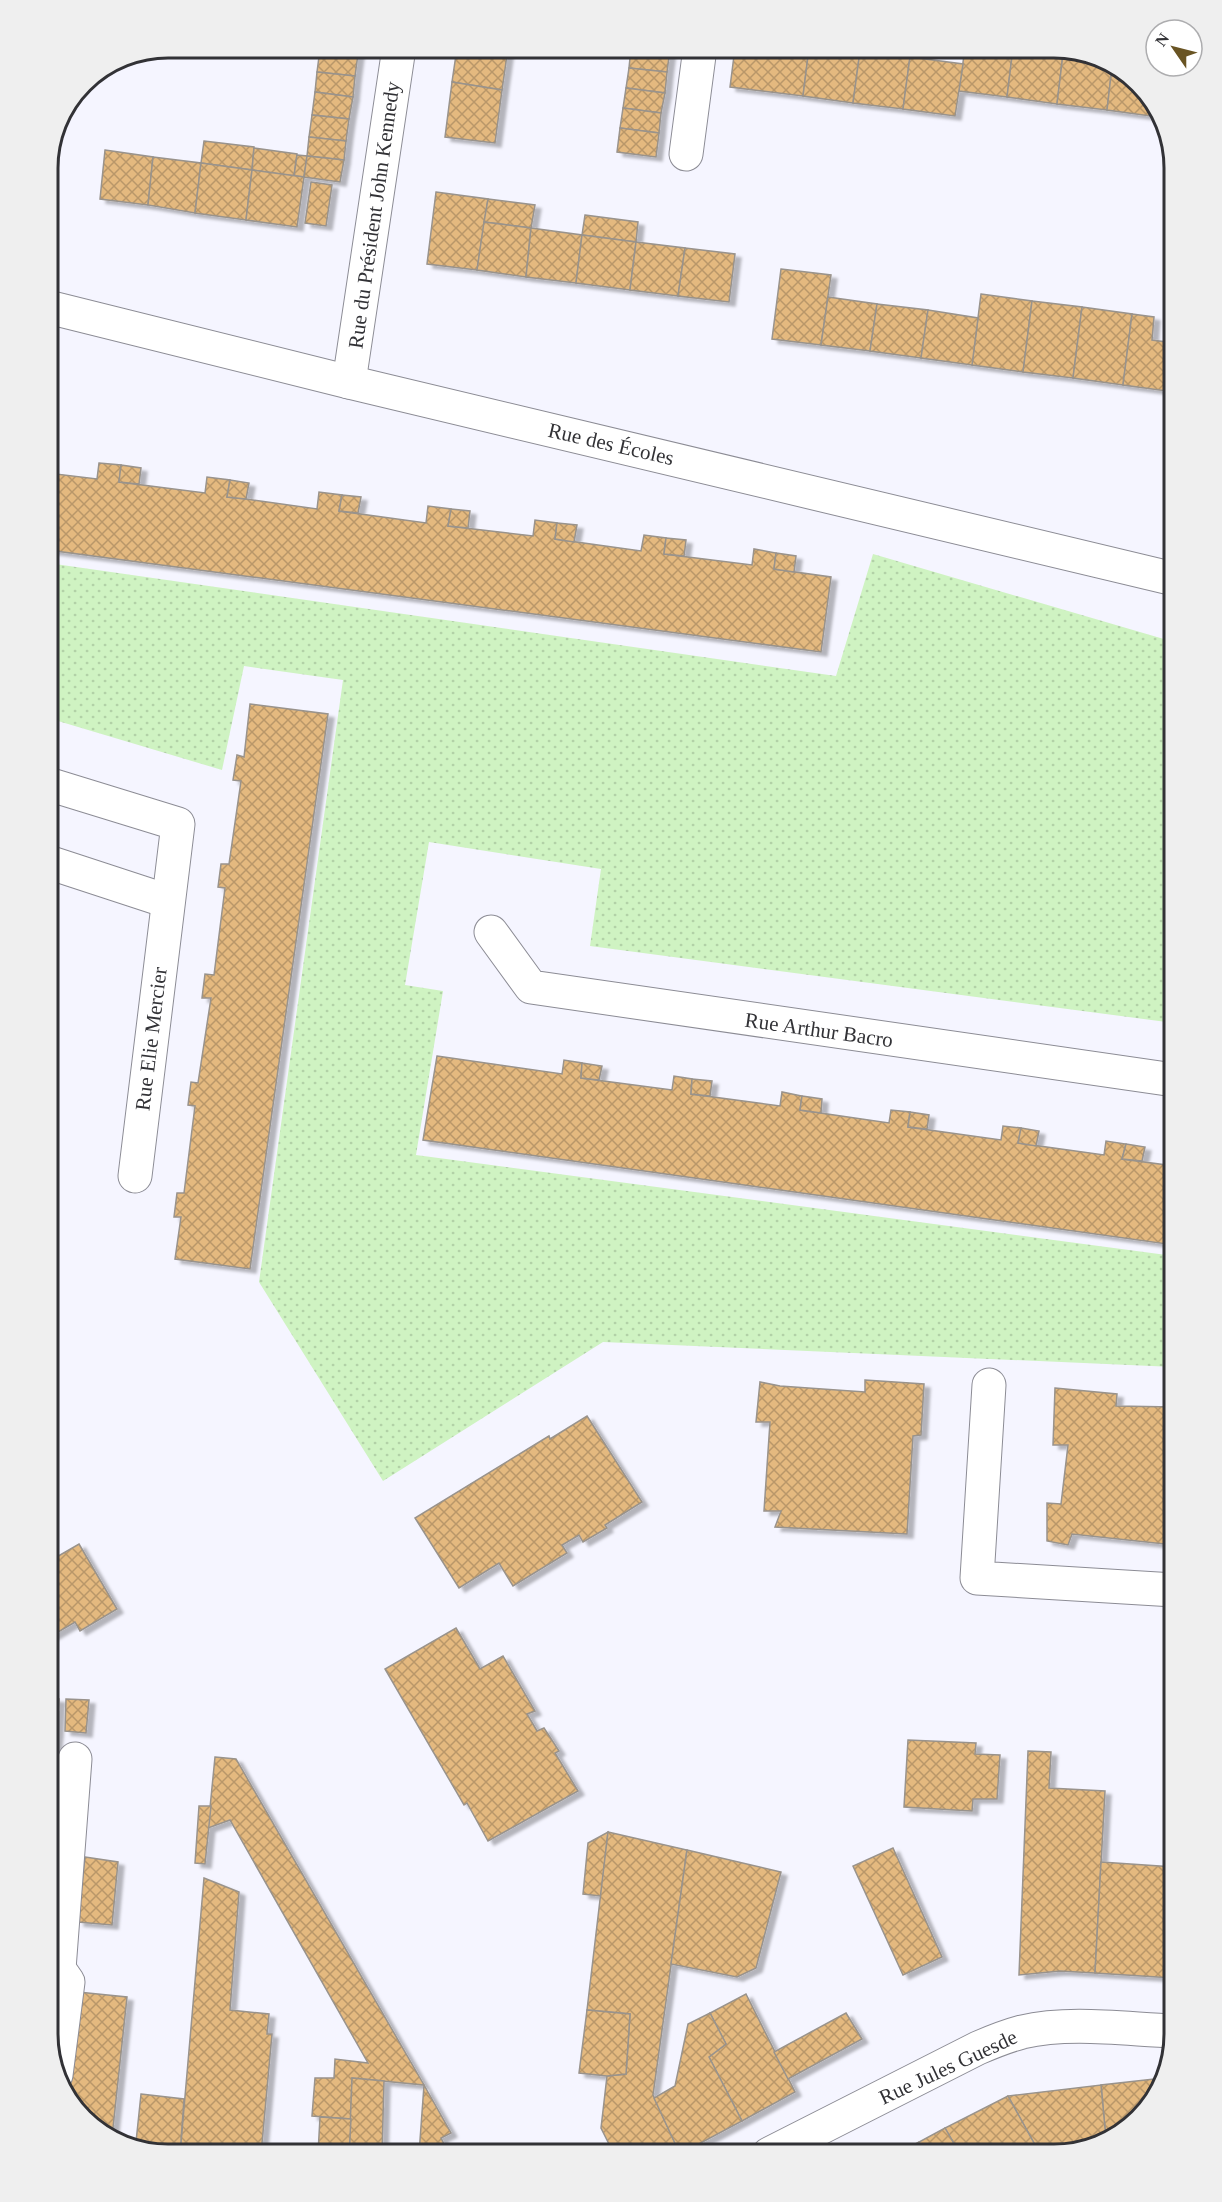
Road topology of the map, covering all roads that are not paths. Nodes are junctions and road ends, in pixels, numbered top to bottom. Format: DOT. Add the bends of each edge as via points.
graph roads {
  1 [pos="397,58"];
  2 [pos="699,59"];
  3 [pos="686,154"];
  4 [pos="59,310"];
  5 [pos="349,382"];
  6 [pos="1164,577"];
  7 [pos="59,787"];
  8 [pos="59,865"];
  9 [pos="167,901"];
  10 [pos="491,932"];
  11 [pos="1164,1079"];
  12 [pos="135,1176"];
  13 [pos="989,1385"];
  14 [pos="1164,1589"];
  15 [pos="75,1758"];
  16 [pos="58,1927"];
  17 [pos="58,1972"];
  18 [pos="1164,2031"];
  19 [pos="59,2049"];
  20 [pos="789,2144"];
  1 -- 5 [label="street, Rue du Président John Kennedy"];
  2 -- 3 [label="street"];
  4 -- 5 [label="street, Rue des Écoles"];
  5 -- 6 [label="street, Rue des Écoles"];
  7 -- 9 [label="street, Rue Elie Mercier" via="178,824"];
  8 -- 9 [label="street"];
  9 -- 12 [label="street, Rue Elie Mercier"];
  10 -- 11 [label="street, Rue Arthur Bacro" via="531,987"];
  13 -- 14 [label="street" via="977,1578"];
  15 -- 16 [label="street"];
  17 -- 19 [label="street" via="68,1982"];
  18 -- 20 [label="street, Rue Jules Guesde" via="1062,2027 1010,2036 978,2048"];
}
